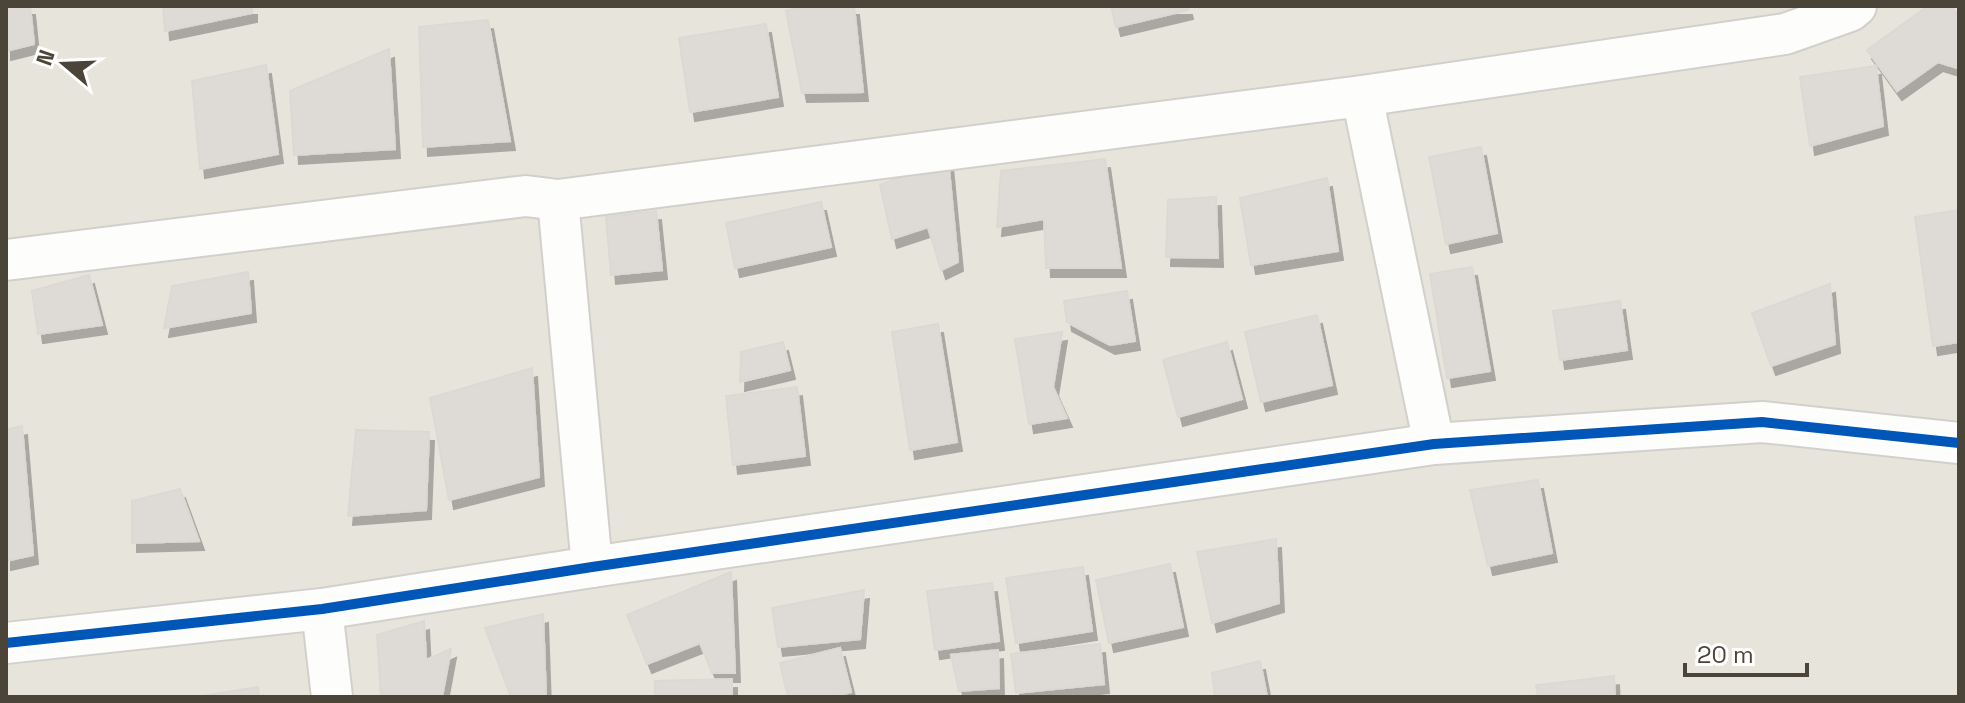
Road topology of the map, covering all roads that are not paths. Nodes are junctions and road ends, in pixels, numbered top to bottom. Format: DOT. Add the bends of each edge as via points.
graph roads {
  1 [pos="1856,6"];
  2 [pos="1362,96"];
  3 [pos="558,200"];
  4 [pos="6,260"];
  5 [pos="1959,443"];
  6 [pos="1434,444"];
  7 [pos="592,567"];
  8 [pos="322,609"];
  9 [pos="6,643"];
  10 [pos="332,697"];
  1 -- 2 [label="street" via="1785,34"];
  2 -- 3 [label="street"];
  2 -- 6 [label="street"];
  3 -- 4 [label="street" via="526,196"];
  3 -- 7 [label="street"];
  5 -- 6 [label="street" via="1762,422"];
  6 -- 7 [label="street"];
  7 -- 8 [label="street"];
  8 -- 9 [label="street"];
  8 -- 10 [label="street"];
}
